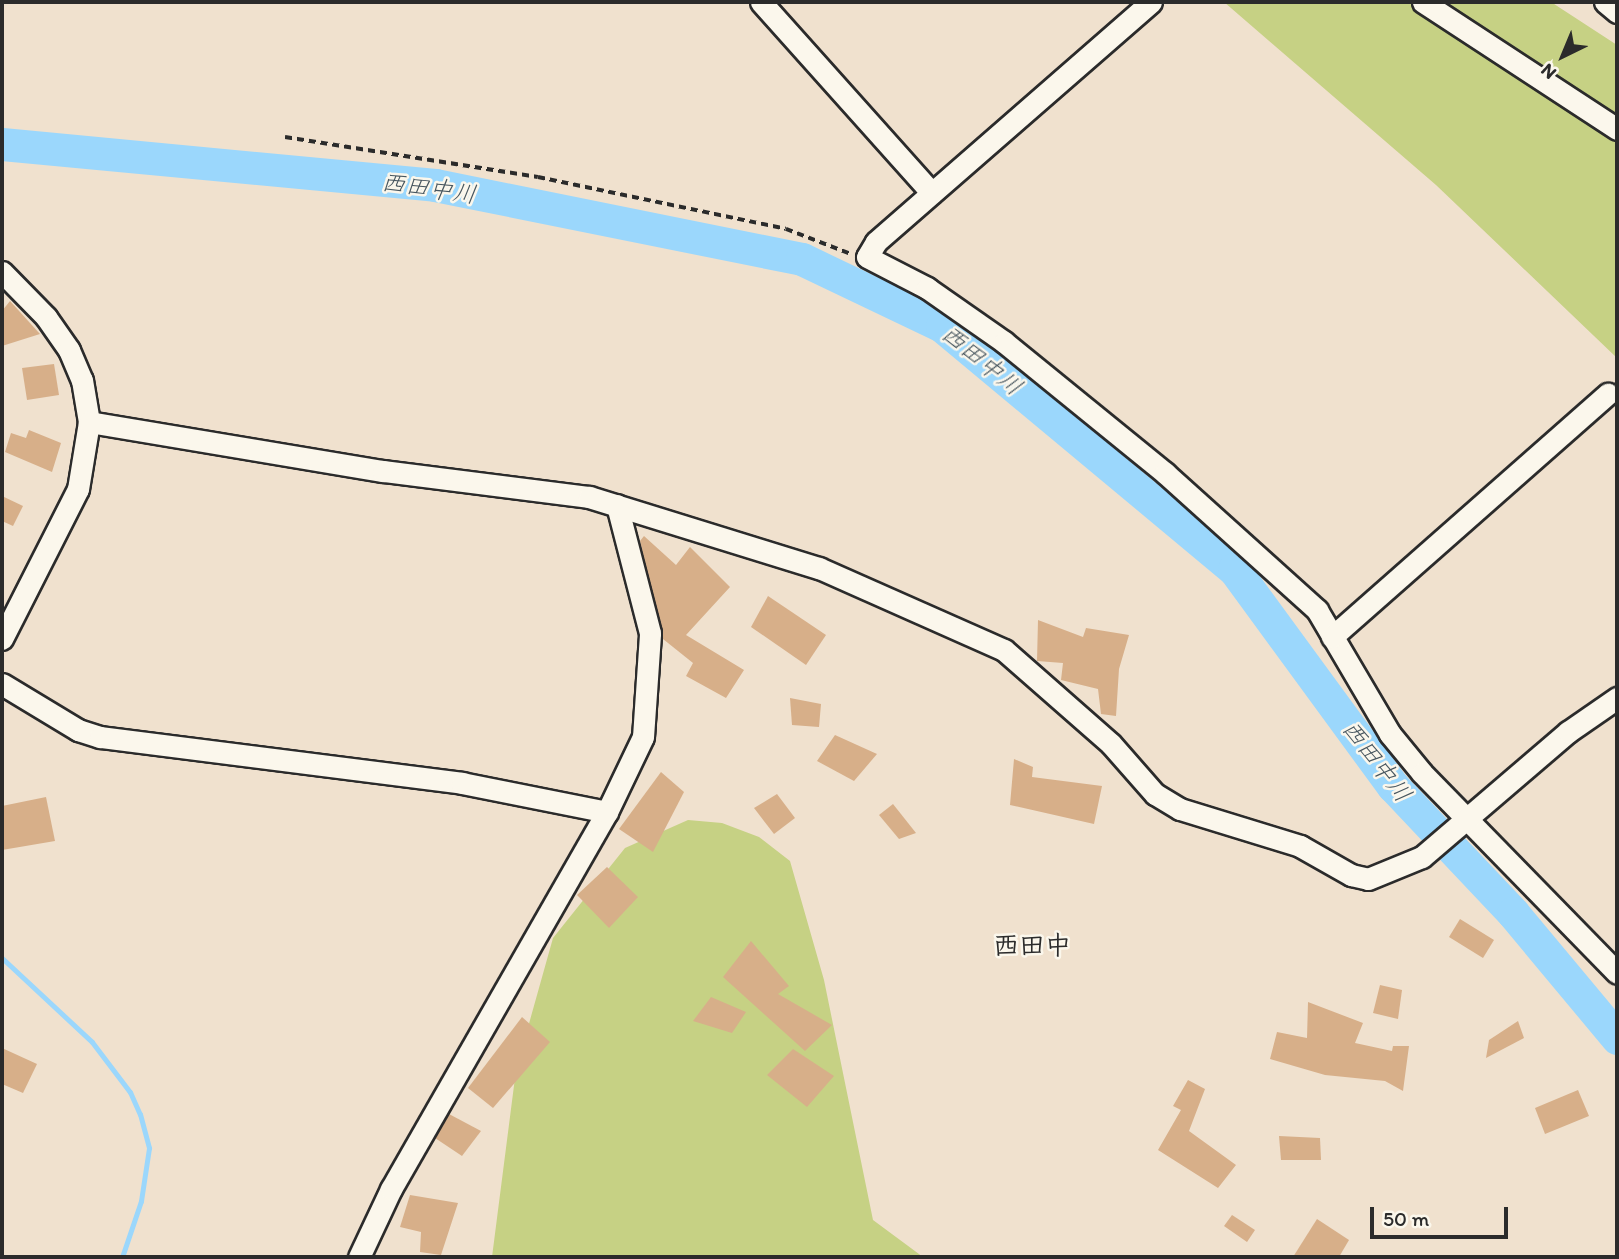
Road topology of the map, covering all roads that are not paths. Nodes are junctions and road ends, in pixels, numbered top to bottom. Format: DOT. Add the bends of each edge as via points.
graph roads {
  1 [pos="761,2"];
  2 [pos="1151,2"];
  3 [pos="1423,2"];
  4 [pos="1605,2"];
  5 [pos="1617,12"];
  6 [pos="1617,129"];
  7 [pos="932,193"];
  8 [pos="2,272"];
  9 [pos="1608,394"];
  10 [pos="89,422"];
  11 [pos="617,505"];
  12 [pos="1332,637"];
  13 [pos="2,639"];
  14 [pos="2,684"];
  15 [pos="1617,698"];
  16 [pos="607,812"];
  17 [pos="1462,822"];
  18 [pos="1617,973"];
  19 [pos="359,1257"];
  1 -- 7 [label="street"];
  2 -- 7 [label="street"];
  3 -- 6 [label="street"];
  4 -- 5 [label="street"];
  7 -- 12 [label="street" via="867,257 966,313 1137,450 1317,610"];
  8 -- 10 [label="street" via="47,317 68,350 82,380"];
  9 -- 12 [label="street"];
  10 -- 11 [label="street"];
  10 -- 13 [label="street" via="78,489"];
  11 -- 16 [label="street" via="652,653 643,737"];
  11 -- 17 [label="street" via="819,568 1004,650 1111,744 1155,794 1180,809 1300,846 1351,875 1368,879 1422,857"];
  12 -- 17 [label="street" via="1390,734"];
  14 -- 16 [label="street" via="78,730 100,737 462,783"];
  15 -- 17 [label="street"];
  16 -- 19 [label="street" via="391,1189"];
  17 -- 18 [label="street"];
}
